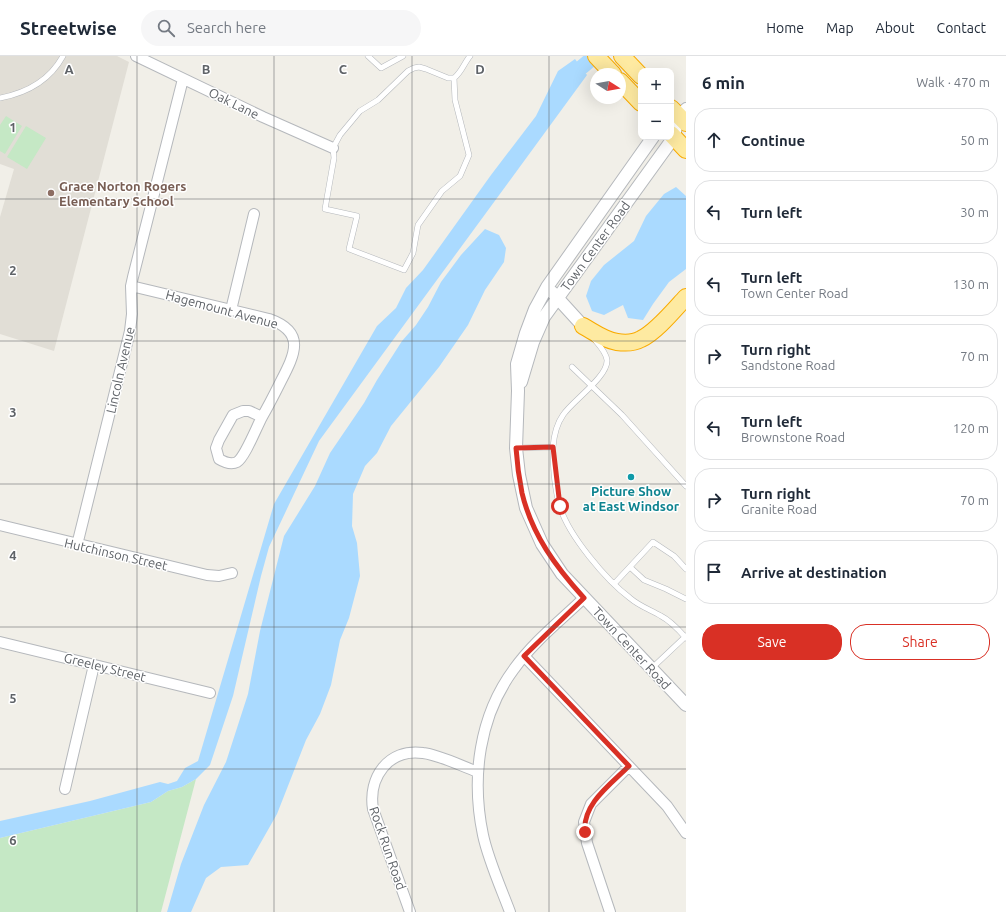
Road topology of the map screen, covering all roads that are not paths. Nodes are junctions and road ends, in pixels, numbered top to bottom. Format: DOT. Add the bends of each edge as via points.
graph roads {
  1 [pos="63,56"];
  2 [pos="136,56"];
  3 [pos="368,56"];
  4 [pos="404,56"];
  5 [pos="470,56"];
  6 [pos="622,56"];
  7 [pos="638,73"];
  8 [pos="454,78"];
  9 [pos="184,79"];
  10 [pos="626,87"];
  11 [pos="0,98"];
  12 [pos="638,100"];
  13 [pos="678,115"];
  14 [pos="674,129"];
  15 [pos="674,138"];
  16 [pos="651,140"];
  17 [pos="669,140"];
  18 [pos="333,148"];
  19 [pos="686,150"];
  20 [pos="254,214"];
  21 [pos="131,286"];
  22 [pos="547,287"];
  23 [pos="557,298"];
  24 [pos="686,298"];
  25 [pos="231,310"];
  26 [pos="583,326"];
  27 [pos="572,367"];
  28 [pos="592,385"];
  29 [pos="518,391"];
  30 [pos="262,417"];
  31 [pos="553,447"];
  32 [pos="516,448"];
  33 [pos="686,486"];
  34 [pos="0,526"];
  35 [pos="77,545"];
  36 [pos="630,566"];
  37 [pos="686,569"];
  38 [pos="232,573"];
  39 [pos="614,584"];
  40 [pos="584,598"];
  41 [pos="686,600"];
  42 [pos="686,637"];
  43 [pos="0,642"];
  44 [pos="524,656"];
  45 [pos="94,664"];
  46 [pos="651,668"];
  47 [pos="210,693"];
  48 [pos="686,705"];
  49 [pos="629,766"];
  50 [pos="478,772"];
  51 [pos="65,789"];
  52 [pos="686,833"];
  53 [pos="410,912"];
  54 [pos="510,912"];
  55 [pos="610,912"];
  1 -- 11 [label="lane" via="51,73 32,87 14,96"];
  2 -- 9 [label="street, Oak Lane"];
  3 -- 4 [label="lane" via="381,68"];
  5 -- 8 [label="lane"];
  6 -- 7 [label="highway"];
  8 -- 18 [label="lane" via="419,67 408,71 378,100 360,111 340,135"];
  8 -- 18 [label="lane" via="455,100 470,156 460,176 442,191 418,225 413,253 404,270 349,249 357,216 325,209 334,158"];
  9 -- 18 [label="street, Oak Lane"];
  9 -- 21 [label="street, Lincoln Avenue"];
  10 -- 12 [label="highway"];
  13 -- 14 [label="street, Town Center Road"];
  15 -- 19 [label="highway"];
  16 -- 22 [label="street, Town Center Road"];
  17 -- 23 [label="street, Town Center Road"];
  20 -- 25 [label="street"];
  21 -- 25 [label="street, Hagemount Avenue"];
  21 -- 35 [label="street, Lincoln Avenue" via="130,330"];
  22 -- 23 [label="street"];
  22 -- 29 [label="street, Town Center Road" via="535,309 517,364"];
  23 -- 26 [label="street"];
  23 -- 29 [label="street, Town Center Road" via="544,317 533,342"];
  24 -- 26 [label="highway" via="650,334 632,342 616,342 603,338"];
  25 -- 30 [label="street, Hagemount Avenue" via="277,322 289,330 292,337 292,358"];
  26 -- 28 [label="lane" via="604,351 607,361 604,371"];
  27 -- 28 [label="lane"];
  28 -- 31 [label="lane" via="564,414 556,429"];
  28 -- 33 [label="lane"];
  29 -- 32 [label="street, Town Center Road"];
  30 -- 30 [label="street, Hagemount Avenue" via="249,411 233,415 216,448 219,459 232,463 240,458"];
  31 -- 32 [label="lane"];
  31 -- 39 [label="lane" via="558,494 564,516 586,551"];
  32 -- 40 [label="street, Town Center Road" via="522,493 534,527 551,559"];
  34 -- 35 [label="street, Hutchinson Street"];
  35 -- 38 [label="street, Hutchinson Street" via="207,575"];
  36 -- 37 [label="lane" via="653,542 674,556"];
  36 -- 39 [label="lane"];
  36 -- 41 [label="lane" via="644,580 666,588"];
  39 -- 42 [label="lane" via="635,602 662,616"];
  40 -- 44 [label="street"];
  40 -- 46 [label="street, Town Center Road"];
  42 -- 46 [label="lane"];
  43 -- 45 [label="street, Greeley Street"];
  44 -- 49 [label="street"];
  44 -- 50 [label="street" via="504,684 491,711 482,741"];
  45 -- 47 [label="street, Greeley Street"];
  45 -- 51 [label="street"];
  46 -- 48 [label="street, Town Center Road"];
  49 -- 52 [label="street" via="667,806"];
  49 -- 55 [label="street" via="591,804 584,822 586,843"];
  50 -- 53 [label="street, Rock Run Road" via="430,754 411,753 388,763 375,780 372,809"];
  50 -- 54 [label="street" via="483,836"];
}
